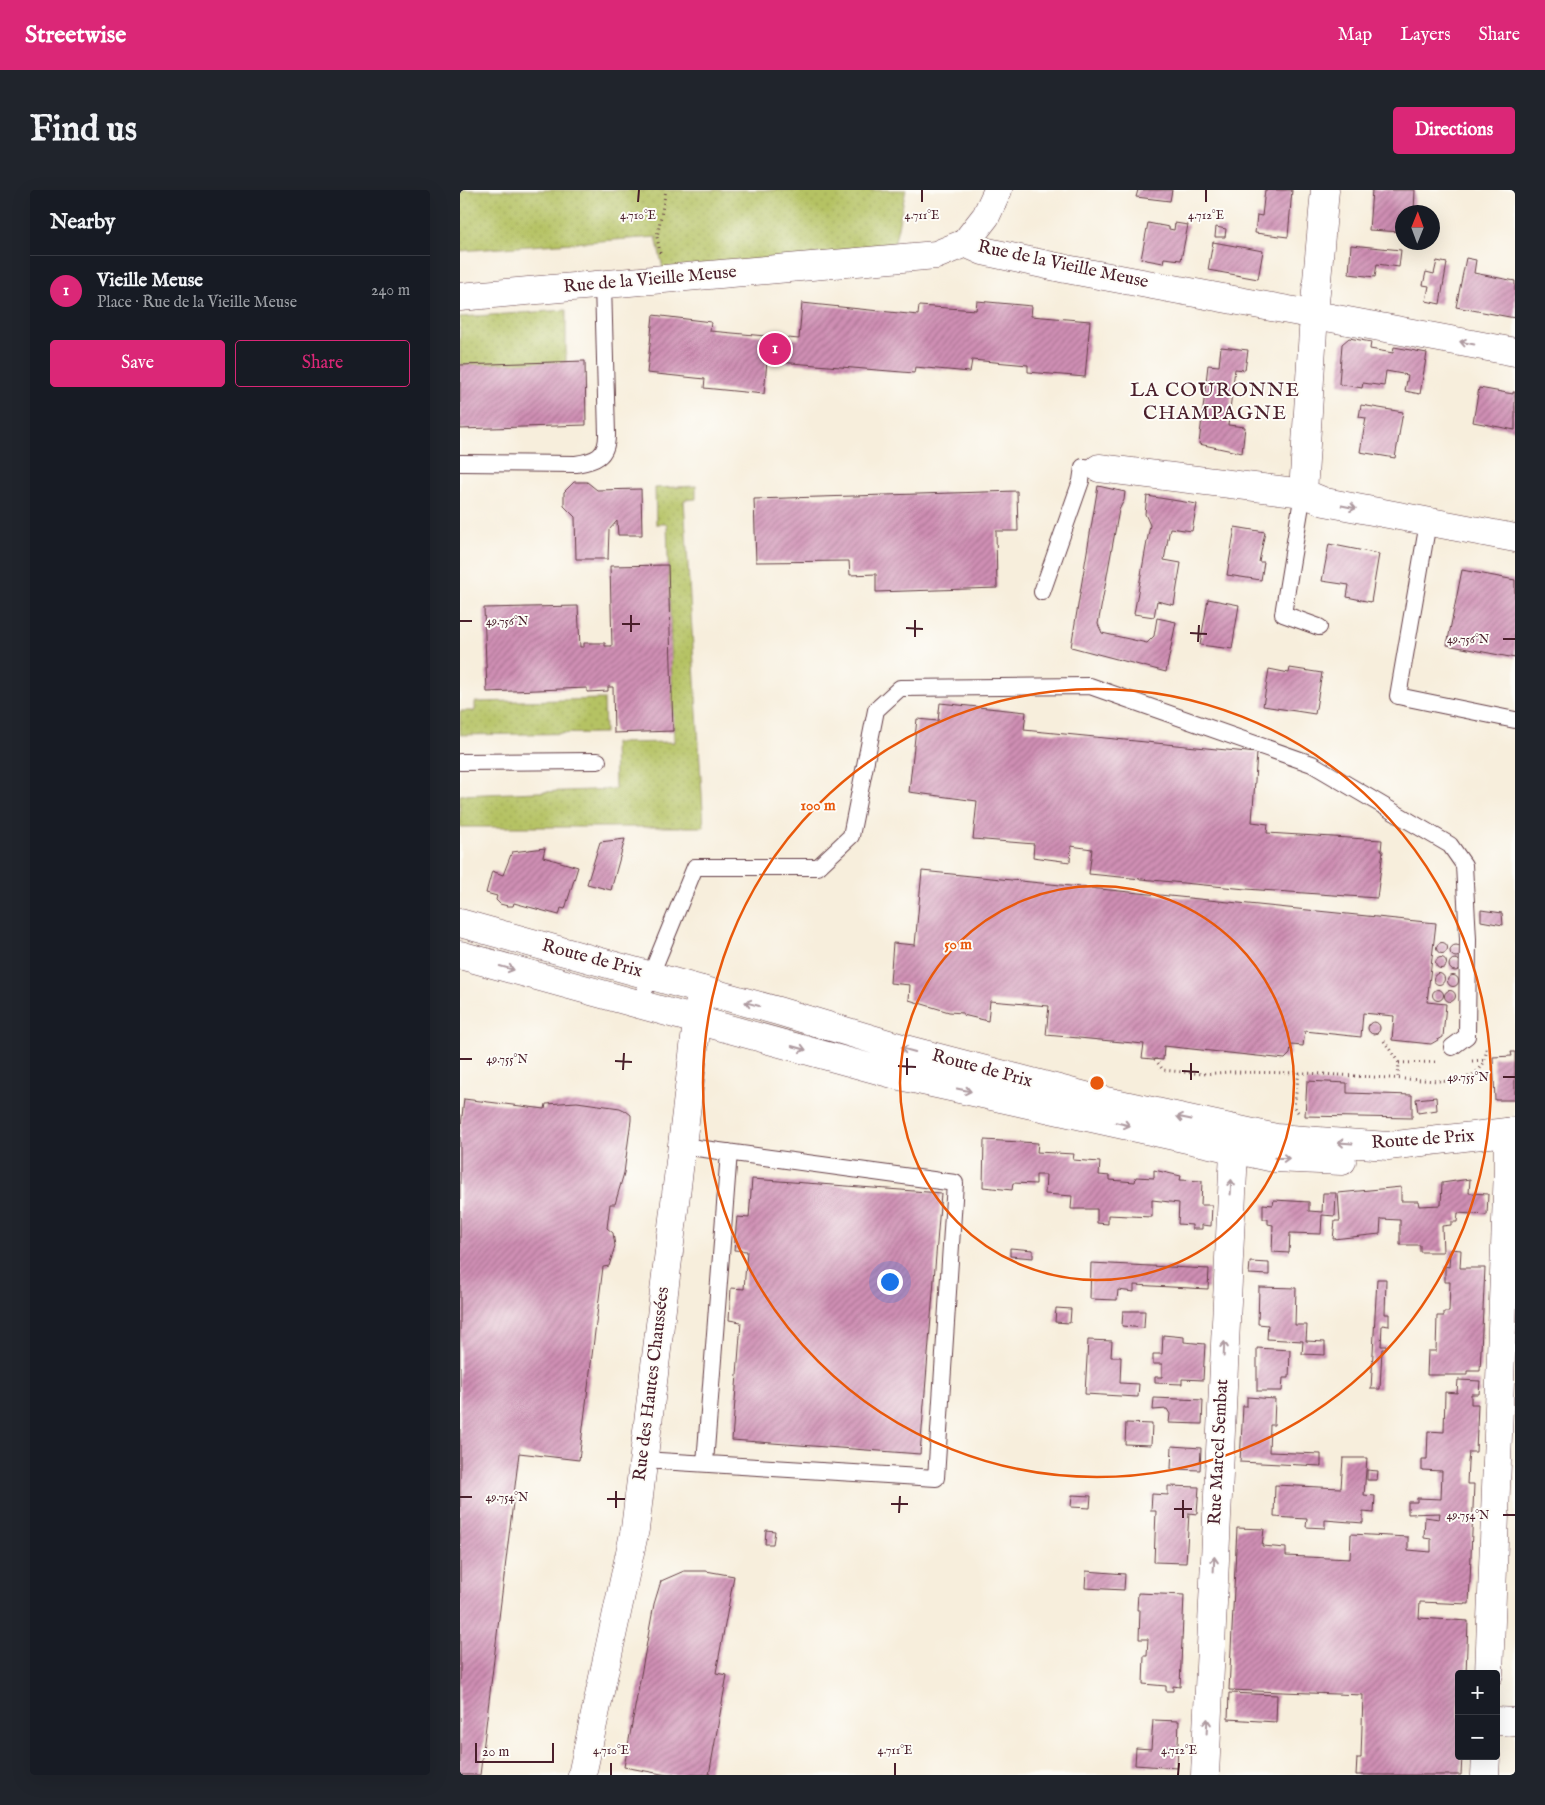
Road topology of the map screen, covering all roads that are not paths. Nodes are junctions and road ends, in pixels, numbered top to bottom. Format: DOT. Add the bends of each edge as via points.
graph roads {
  1 [pos="998,190"];
  2 [pos="1325,190"];
  3 [pos="965,243"];
  4 [pos="603,284"];
  5 [pos="460,297"];
  6 [pos="1314,314"];
  7 [pos="1515,352"];
  8 [pos="460,462"];
  9 [pos="1098,468"];
  10 [pos="1303,493"];
  11 [pos="1430,522"];
  12 [pos="1515,538"];
  13 [pos="1042,592"];
  14 [pos="1319,626"];
  15 [pos="1515,720"];
  16 [pos="598,761"];
  17 [pos="460,762"];
  18 [pos="460,923"];
  19 [pos="460,956"];
  20 [pos="650,975"];
  21 [pos="701,990"];
  22 [pos="639,1004"];
  23 [pos="697,1020"];
  24 [pos="1452,1047"];
  25 [pos="1234,1139"];
  26 [pos="1512,1141"];
  27 [pos="682,1146"];
  28 [pos="728,1152"];
  29 [pos="1506,1445"];
  30 [pos="643,1460"];
  31 [pos="705,1463"];
  32 [pos="1489,1670"];
  33 [pos="1500,1721"];
  34 [pos="1515,1722"];
  35 [pos="1486,1760"];
  36 [pos="582,1775"];
  37 [pos="1205,1775"];
  38 [pos="1485,1775"];
  1 -- 3 [label="street" via="986,216"];
  2 -- 6 [label="street"];
  3 -- 4 [label="street, Rue de la Vieille Meuse" via="936,255"];
  3 -- 6 [label="street, Rue de la Vieille Meuse" via="983,252 1056,267"];
  4 -- 5 [label="street, Rue de la Vieille Meuse"];
  4 -- 8 [label="lane" via="607,446 602,455 590,462 576,464"];
  7 -- 6 [label="street, Rue de la Vieille Meuse, one-way"];
  6 -- 10 [label="street"];
  9 -- 10 [label="street"];
  9 -- 13 [label="lane" via="1083,467"];
  10 -- 11 [label="street, one-way" via="1325,502"];
  10 -- 14 [label="lane" via="1283,614"];
  11 -- 12 [label="street"];
  11 -- 15 [label="lane" via="1398,696"];
  16 -- 17 [label="lane"];
  18 -- 20 [label="street, Route de Prix"];
  19 -- 22 [label="street, Route de Prix, one-way"];
  20 -- 21 [label="street, Route de Prix"];
  20 -- 22 [label="lane"];
  20 -- 24 [label="lane" via="696,867 818,867 851,836 876,710 900,688 1090,686 1312,764 1450,845 1464,865 1468,939 1467,1036"];
  21 -- 23 [label="street, Rue des Hautes Chaussées"];
  25 -- 21 [label="street, Route de Prix, one-way"];
  22 -- 23 [label="street, Route de Prix"];
  23 -- 25 [label="street, Route de Prix, one-way" via="900,1076"];
  23 -- 27 [label="street, Rue des Hautes Chaussées"];
  25 -- 26 [label="street, Route de Prix" via="1274,1158 1389,1162"];
  37 -- 25 [label="street, Rue Marcel Sembat, one-way"];
  26 -- 29 [label="street"];
  27 -- 28 [label="lane"];
  27 -- 30 [label="street, Rue des Hautes Chaussées"];
  28 -- 31 [label="lane"];
  28 -- 31 [label="lane" via="955,1183 936,1478"];
  29 -- 32 [label="street"];
  30 -- 31 [label="lane"];
  30 -- 36 [label="street, Rue des Hautes Chaussées" via="634,1530"];
  33 -- 34 [label="street"];
  35 -- 38 [label="street"];
}
